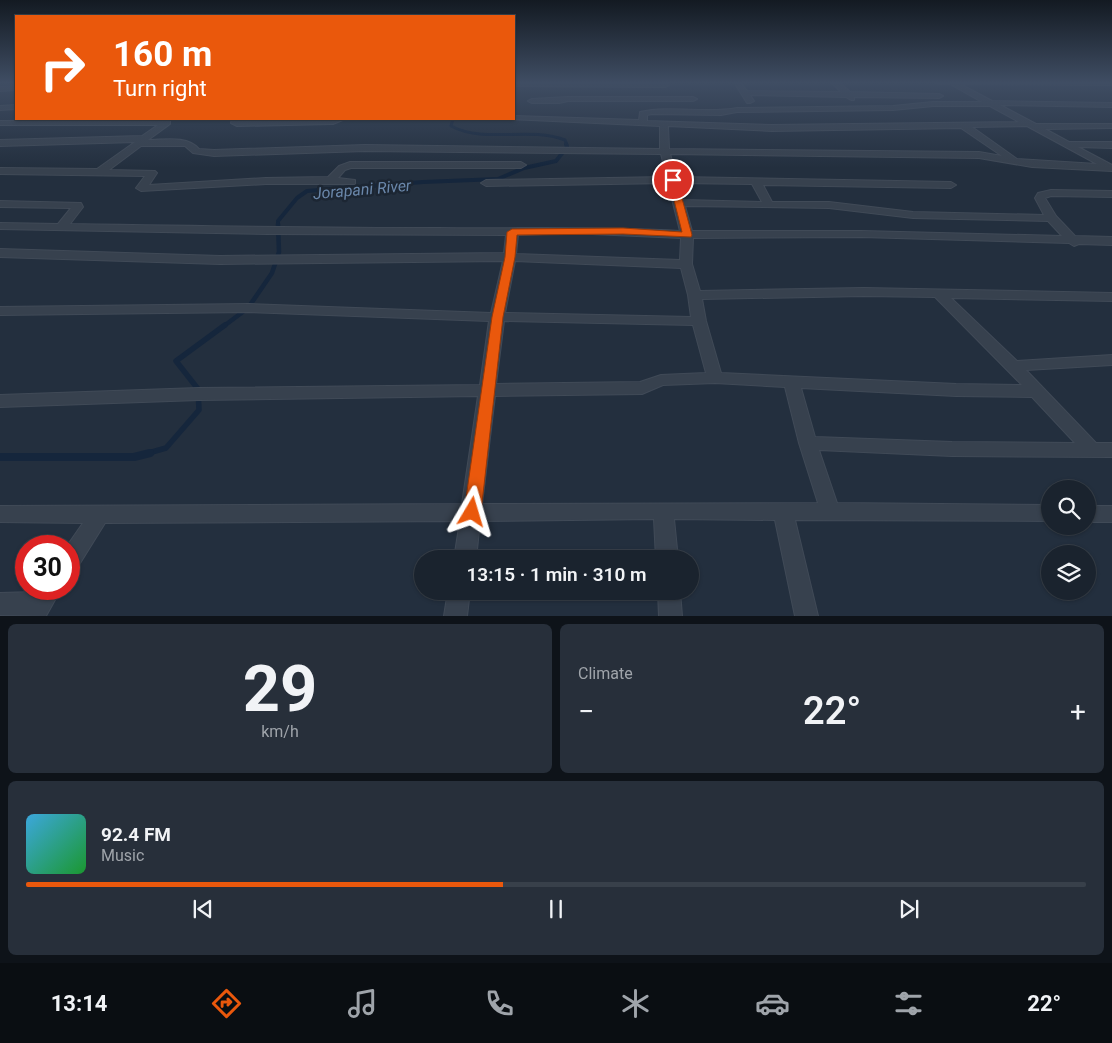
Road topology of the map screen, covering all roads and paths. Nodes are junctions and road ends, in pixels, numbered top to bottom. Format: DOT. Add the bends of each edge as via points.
graph roads {
  1 [pos="529,111"];
  2 [pos="741,111"];
  3 [pos="864,111"];
  4 [pos="1002,111"];
  5 [pos="515,118"];
  6 [pos="526,118"];
  7 [pos="170,120"];
  8 [pos="235,120"];
  9 [pos="338,120"];
  10 [pos="57,121"];
  11 [pos="643,122"];
  12 [pos="0,123"];
  13 [pos="664,124"];
  14 [pos="962,125"];
  15 [pos="1029,125"];
  16 [pos="1112,126"];
  17 [pos="879,127"];
  18 [pos="141,141"];
  19 [pos="0,143"];
  20 [pos="1066,144"];
  21 [pos="1112,145"];
  22 [pos="436,148"];
  23 [pos="665,152"];
  24 [pos="1087,155"];
  25 [pos="1112,155"];
  26 [pos="1013,161"];
  27 [pos="430,165"];
  28 [pos="521,165"];
  29 [pos="1112,168"];
  30 [pos="0,171"];
  31 [pos="101,171"];
  32 [pos="331,180"];
  33 [pos="673,180"];
  34 [pos="351,182"];
  35 [pos="756,182"];
  36 [pos="486,183"];
  37 [pos="951,185"];
  38 [pos="841,194"];
  39 [pos="1112,194"];
  40 [pos="679,203"];
  41 [pos="0,204"];
  42 [pos="769,205"];
  43 [pos="1051,218"];
  44 [pos="0,226"];
  45 [pos="62,226"];
  46 [pos="512,232"];
  47 [pos="687,235"];
  48 [pos="1112,241"];
  49 [pos="1074,242"];
  50 [pos="0,253"];
  51 [pos="510,257"];
  52 [pos="686,264"];
  53 [pos="938,293"];
  54 [pos="695,295"];
  55 [pos="1112,297"];
  56 [pos="0,311"];
  57 [pos="497,317"];
  58 [pos="699,321"];
  59 [pos="1112,360"];
  60 [pos="1013,366"];
  61 [pos="715,378"];
  62 [pos="792,383"];
  63 [pos="488,390"];
  64 [pos="1037,391"];
  65 [pos="0,401"];
  66 [pos="808,443"];
  67 [pos="1112,450"];
  68 [pos="1093,451"];
  69 [pos="663,511"];
  70 [pos="783,511"];
  71 [pos="830,511"];
  72 [pos="472,512"];
  73 [pos="1041,513"];
  74 [pos="0,514"];
  75 [pos="1096,514"];
  76 [pos="1112,514"];
  77 [pos="100,515"];
  78 [pos="80,545"];
  79 [pos="466,550"];
  80 [pos="666,550"];
  81 [pos="458,600"];
  82 [pos="671,600"];
  83 [pos="40,603"];
  84 [pos="0,604"];
  85 [pos="455,616"];
  86 [pos="672,616"];
  87 [pos="807,616"];
  1 -- 6 [label="street"];
  2 -- 11 [label="street" via="646,113 642,116"];
  3 -- 17 [label="street"];
  4 -- 15 [label="street"];
  5 -- 6 [label="street"];
  6 -- 11 [label="street"];
  7 -- 10 [label="street"];
  7 -- 18 [label="street"];
  8 -- 9 [label="street" via="237,124"];
  10 -- 12 [label="street"];
  11 -- 13 [label="street"];
  13 -- 17 [label="street"];
  13 -- 23 [label="street"];
  14 -- 15 [label="street"];
  14 -- 17 [label="street"];
  14 -- 26 [label="street"];
  15 -- 16 [label="street"];
  15 -- 20 [label="street"];
  18 -- 19 [label="street"];
  18 -- 22 [label="street" via="186,143 196,151 214,153"];
  18 -- 31 [label="street"];
  20 -- 21 [label="street"];
  20 -- 24 [label="street"];
  22 -- 23 [label="street"];
  22 -- 27 [label="street"];
  23 -- 26 [label="street" via="980,155"];
  23 -- 33 [label="street"];
  24 -- 25 [label="street"];
  24 -- 29 [label="street"];
  26 -- 29 [label="street"];
  27 -- 28 [label="street"];
  27 -- 32 [label="street" via="350,165 342,168"];
  30 -- 31 [label="street"];
  31 -- 32 [label="street" via="152,172 141,188"];
  32 -- 34 [label="street"];
  33 -- 35 [label="street"];
  33 -- 36 [label="street"];
  33 -- 40 [label="street"];
  35 -- 38 [label="street"];
  35 -- 42 [label="street"];
  37 -- 38 [label="street"];
  38 -- 42 [label="street"];
  38 -- 43 [label="street" via="913,215"];
  39 -- 43 [label="street" via="1042,195 1040,198"];
  40 -- 42 [label="street"];
  40 -- 47 [label="street"];
  41 -- 45 [label="street" via="77,205"];
  43 -- 49 [label="street"];
  44 -- 45 [label="street"];
  45 -- 46 [label="street"];
  46 -- 47 [label="street" via="623,231"];
  46 -- 51 [label="street"];
  47 -- 49 [label="street" via="862,234"];
  47 -- 52 [label="street"];
  48 -- 49 [label="street"];
  50 -- 51 [label="street" via="243,260"];
  51 -- 52 [label="street"];
  51 -- 57 [label="street"];
  52 -- 54 [label="street"];
  53 -- 54 [label="street"];
  53 -- 55 [label="street"];
  53 -- 60 [label="street"];
  54 -- 58 [label="street"];
  56 -- 57 [label="street" via="249,308"];
  57 -- 58 [label="street"];
  57 -- 63 [label="street"];
  58 -- 61 [label="street"];
  59 -- 60 [label="street"];
  60 -- 64 [label="street"];
  61 -- 62 [label="street"];
  61 -- 63 [label="street" via="661,380 642,388"];
  62 -- 64 [label="street"];
  62 -- 66 [label="street"];
  63 -- 65 [label="street" via="199,394"];
  63 -- 72 [label="street"];
  64 -- 68 [label="street"];
  66 -- 68 [label="street"];
  66 -- 71 [label="street"];
  67 -- 68 [label="street"];
  69 -- 70 [label="street"];
  69 -- 72 [label="street"];
  69 -- 80 [label="street"];
  70 -- 71 [label="street"];
  70 -- 87 [label="street"];
  71 -- 73 [label="street"];
  72 -- 77 [label="street"];
  72 -- 79 [label="street"];
  74 -- 77 [label="street"];
  75 -- 76 [label="street"];
  77 -- 78 [label="street"];
  81 -- 85 [label="street"];
  82 -- 86 [label="street"];
  83 -- 84 [label="street"];
}
